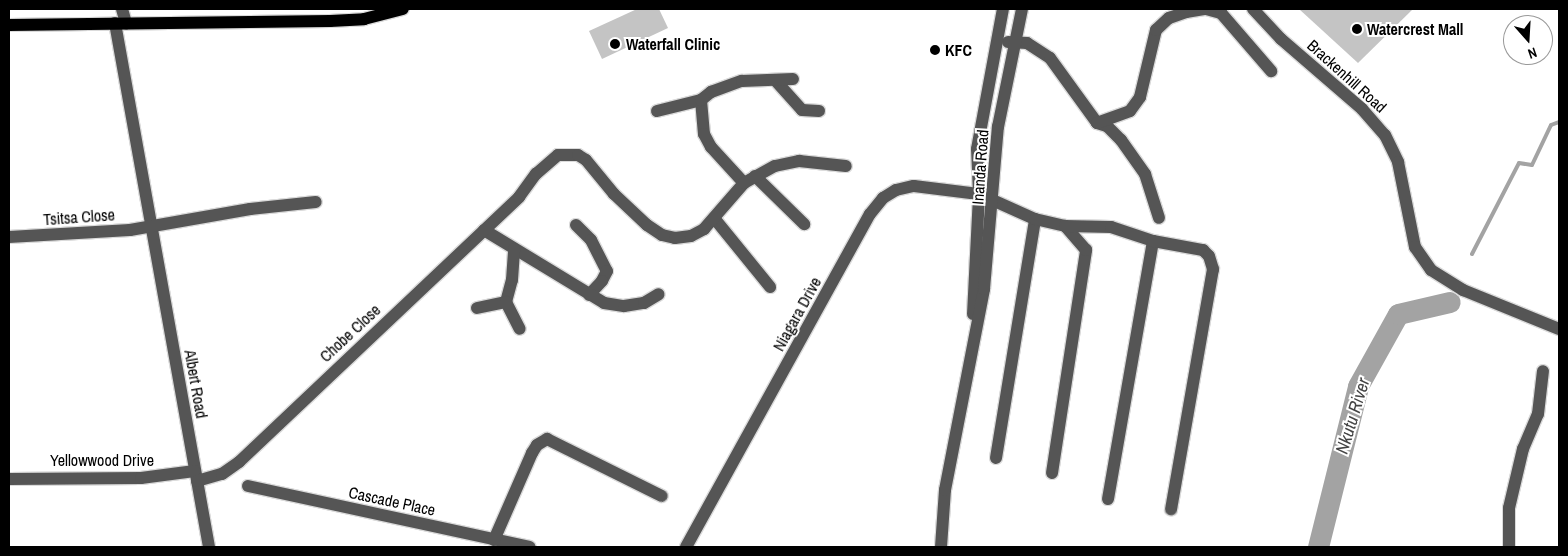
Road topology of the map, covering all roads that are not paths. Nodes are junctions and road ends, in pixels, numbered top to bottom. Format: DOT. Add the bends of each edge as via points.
graph roads {
  1 [pos="122,9"];
  2 [pos="403,9"];
  3 [pos="1003,9"];
  4 [pos="1022,9"];
  5 [pos="1253,9"];
  6 [pos="120,23"];
  7 [pos="9,25"];
  8 [pos="996,41"];
  9 [pos="1014,43"];
  10 [pos="1271,71"];
  11 [pos="793,79"];
  12 [pos="775,80"];
  13 [pos="701,100"];
  14 [pos="818,110"];
  15 [pos="657,111"];
  16 [pos="1097,123"];
  17 [pos="846,166"];
  18 [pos="755,176"];
  19 [pos="744,183"];
  20 [pos="979,194"];
  21 [pos="993,200"];
  22 [pos="316,202"];
  23 [pos="714,218"];
  24 [pos="1035,218"];
  25 [pos="1160,218"];
  26 [pos="804,224"];
  27 [pos="576,225"];
  28 [pos="1065,226"];
  29 [pos="152,227"];
  30 [pos="484,230"];
  31 [pos="9,237"];
  32 [pos="1153,241"];
  33 [pos="514,249"];
  34 [pos="770,287"];
  35 [pos="589,294"];
  36 [pos="659,294"];
  37 [pos="506,302"];
  38 [pos="477,308"];
  39 [pos="520,329"];
  40 [pos="974,329"];
  41 [pos="1559,329"];
  42 [pos="1543,371"];
  43 [pos="996,458"];
  44 [pos="1052,473"];
  45 [pos="196,476"];
  46 [pos="9,479"];
  47 [pos="248,486"];
  48 [pos="662,496"];
  49 [pos="1108,499"];
  50 [pos="1171,509"];
  51 [pos="487,542"];
  52 [pos="209,547"];
  53 [pos="529,547"];
  54 [pos="686,547"];
  55 [pos="941,547"];
  56 [pos="1509,547"];
  1 -- 6 [label="street, Albert Road"];
  2 -- 6 [label="main road" via="355,19"];
  3 -- 8 [label="street, Inanda Road"];
  4 -- 9 [label="street, Inanda Road"];
  5 -- 41 [label="street, Brackenhill Road" via="1281,39 1362,109 1385,134 1401,170 1415,247 1431,270 1463,290"];
  6 -- 7 [label="main road"];
  6 -- 29 [label="street, Albert Road"];
  8 -- 9 [label="street"];
  8 -- 20 [label="street, Inanda Road" via="977,149"];
  9 -- 16 [label="street" via="1036,46 1050,58"];
  9 -- 21 [label="street, Inanda Road" via="998,127"];
  10 -- 16 [label="street" via="1221,13 1206,9 1186,12 1169,18 1156,30 1140,96 1130,111"];
  11 -- 12 [label="street"];
  12 -- 13 [label="street" via="727,85"];
  12 -- 14 [label="street" via="802,110"];
  13 -- 15 [label="street"];
  13 -- 19 [label="street" via="704,134 710,147"];
  16 -- 25 [label="street" via="1107,126 1134,156 1152,188"];
  17 -- 18 [label="street, Chobe Close" via="799,161 775,166"];
  18 -- 19 [label="street, Chobe Close"];
  18 -- 26 [label="street"];
  19 -- 23 [label="street, Chobe Close"];
  20 -- 21 [label="street, Niagara Drive"];
  20 -- 40 [label="street, Inanda Road" via="972,283"];
  20 -- 54 [label="street, Niagara Drive" via="914,186 896,190 883,198 870,214"];
  21 -- 24 [label="street, Niagara Drive"];
  21 -- 40 [label="street, Inanda Road" via="984,289"];
  22 -- 29 [label="street" via="250,209"];
  23 -- 30 [label="street, Chobe Close" via="691,236 675,238 662,235 614,194 586,160 569,154 548,161 519,197"];
  23 -- 34 [label="street"];
  24 -- 28 [label="street, Niagara Drive"];
  24 -- 43 [label="street"];
  27 -- 35 [label="street" via="591,240 607,271"];
  28 -- 32 [label="street, Niagara Drive" via="1111,227"];
  28 -- 44 [label="street" via="1084,245 1086,266"];
  29 -- 31 [label="street, Tsitsa Close"];
  29 -- 45 [label="street, Albert Road"];
  30 -- 33 [label="street"];
  30 -- 45 [label="street, Chobe Close" via="239,462 222,474"];
  32 -- 49 [label="street"];
  32 -- 50 [label="street, Niagara Drive" via="1203,250 1209,256 1213,269"];
  33 -- 35 [label="street"];
  33 -- 37 [label="street" via="512,280"];
  35 -- 36 [label="street" via="604,303 624,306 644,303"];
  37 -- 38 [label="street"];
  37 -- 39 [label="street"];
  40 -- 55 [label="street, Inanda Road" via="945,490"];
  42 -- 56 [label="street" via="1538,414 1524,449 1509,508"];
  45 -- 46 [label="street, Yellowwood Drive"];
  45 -- 52 [label="street, Albert Road"];
  47 -- 51 [label="street, Cascade Place"];
  48 -- 51 [label="street" via="547,440 537,445 532,453"];
  51 -- 53 [label="street, Cascade Place"];
}
